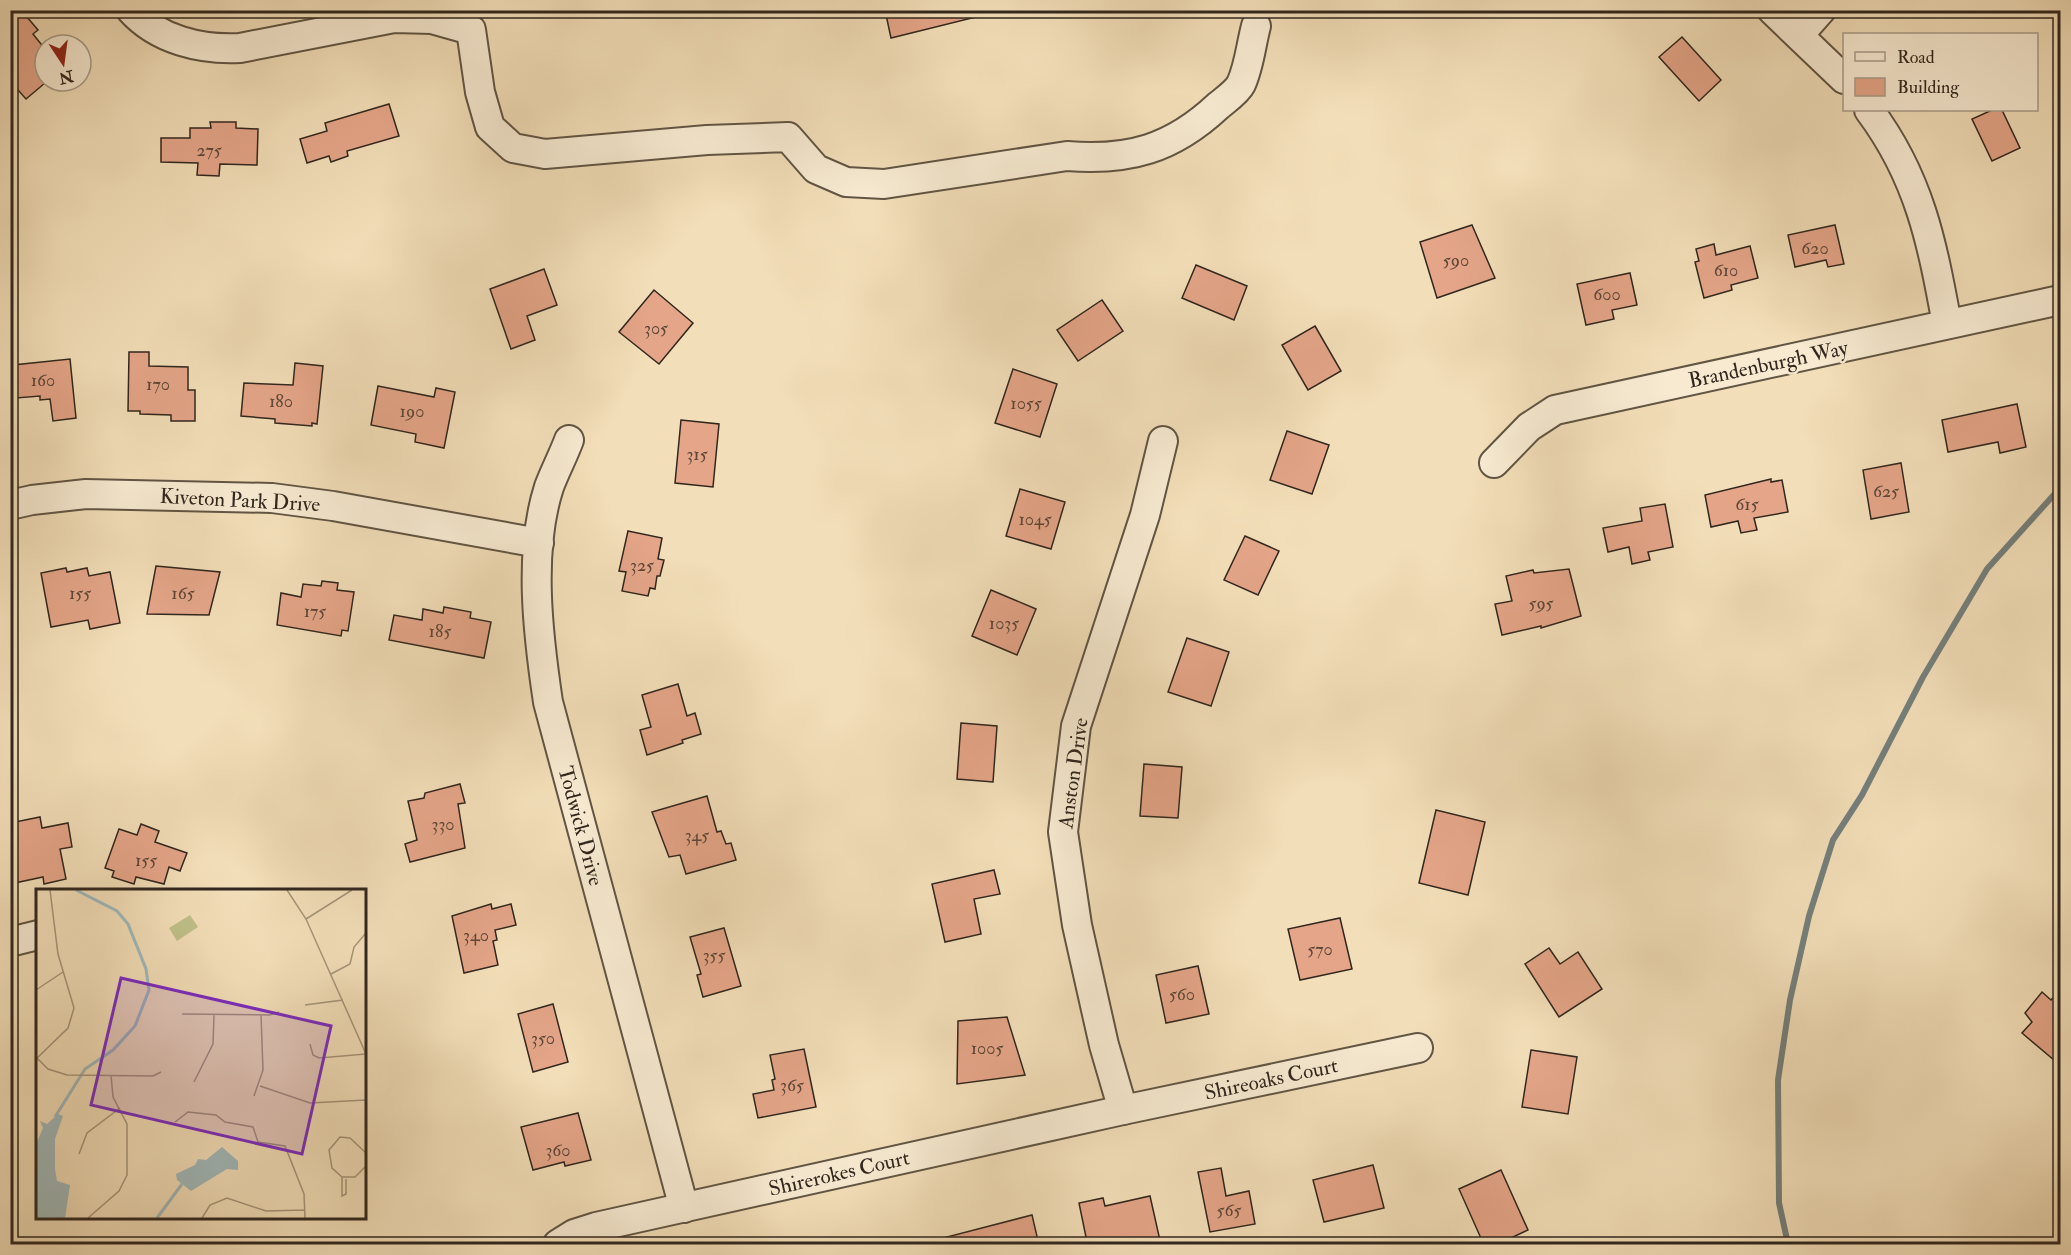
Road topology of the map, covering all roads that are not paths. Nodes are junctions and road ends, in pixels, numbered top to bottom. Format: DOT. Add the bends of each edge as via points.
graph roads {
  1 [pos="131,10"];
  2 [pos="1772,10"];
  3 [pos="1821,10"];
  4 [pos="1256,26"];
  5 [pos="1799,35"];
  6 [pos="1843,77"];
  7 [pos="1870,111"];
  8 [pos="2061,300"];
  9 [pos="1947,324"];
  10 [pos="569,440"];
  11 [pos="1163,441"];
  12 [pos="1494,463"];
  13 [pos="10,505"];
  14 [pos="539,543"];
  15 [pos="36,936"];
  16 [pos="10,942"];
  17 [pos="1418,1048"];
  18 [pos="1123,1110"];
  19 [pos="684,1208"];
  20 [pos="558,1245"];
  1 -- 4 [label="street" via="173,40 216,49 240,48 394,18 432,19 471,30 480,92 490,127 513,148 545,154 696,140 788,137 816,169 846,182 884,184 1067,156 1124,156 1156,147 1193,129 1240,86"];
  2 -- 5 [label="street"];
  3 -- 5 [label="street"];
  5 -- 6 [label="street"];
  7 -- 9 [label="street" via="1900,159 1917,196 1930,234"];
  8 -- 9 [label="street, Brandenburgh Way"];
  9 -- 12 [label="street, Brandenburgh Way" via="1555,410 1529,427"];
  10 -- 14 [label="street, Todwick Drive" via="549,488"];
  11 -- 18 [label="street, Anston Drive" via="1145,515 1077,726 1063,832 1077,925"];
  13 -- 14 [label="street, Kiveton Park Drive" via="86,494 272,498"];
  14 -- 19 [label="street, Todwick Drive" via="537,622 548,702"];
  15 -- 16 [label="street"];
  17 -- 18 [label="street, Shireoaks Court"];
  18 -- 19 [label="street, Shirerokes Court"];
  19 -- 20 [label="street, Shirerokes Court" via="596,1227 574,1234"];
}
